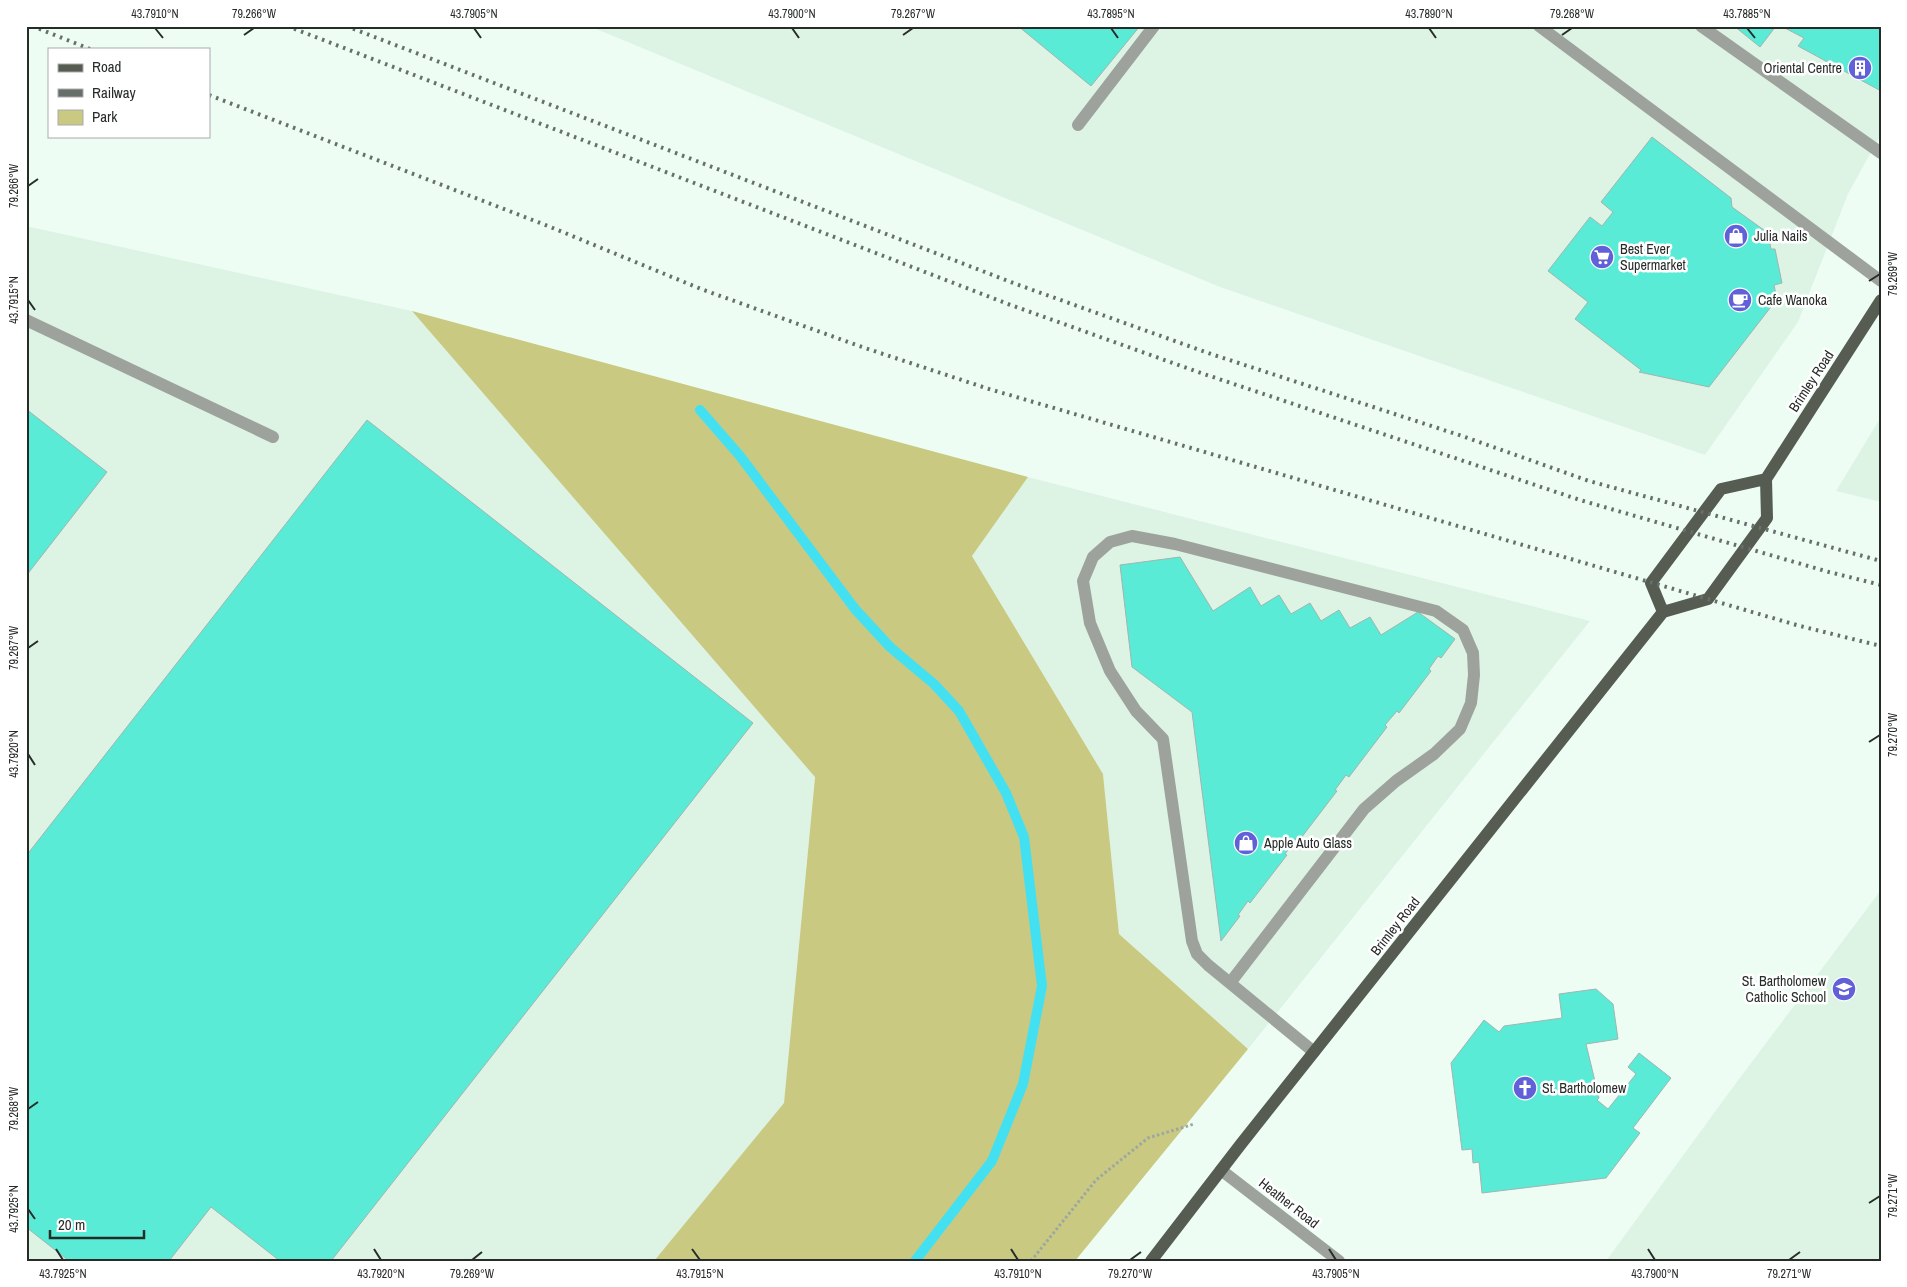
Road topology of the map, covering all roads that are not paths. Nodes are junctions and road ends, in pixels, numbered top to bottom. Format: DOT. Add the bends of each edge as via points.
graph roads {
  1 [pos="1154,26"];
  2 [pos="1539,26"];
  3 [pos="1701,26"];
  4 [pos="1078,125"];
  5 [pos="1881,153"];
  6 [pos="1881,281"];
  7 [pos="1881,300"];
  8 [pos="26,320"];
  9 [pos="273,437"];
  10 [pos="1766,479"];
  11 [pos="1663,612"];
  12 [pos="1230,983"];
  13 [pos="1314,1052"];
  14 [pos="1221,1170"];
  15 [pos="1151,1261"];
  16 [pos="1339,1261"];
  1 -- 4 [label="street"];
  2 -- 6 [label="street"];
  3 -- 5 [label="street"];
  7 -- 10 [label="main road, Brimley Road"];
  8 -- 9 [label="street"];
  10 -- 11 [label="main road" via="1767,518 1708,599"];
  10 -- 11 [label="main road" via="1721,489 1651,583"];
  11 -- 13 [label="main road, Brimley Road"];
  12 -- 12 [label="street" via="1197,954 1192,941 1163,739 1136,711 1116,679 1090,623 1083,581 1093,557 1110,542 1132,536 1175,544 1436,611 1463,630 1473,653 1471,703 1460,729 1434,754 1364,809"];
  12 -- 13 [label="street"];
  13 -- 14 [label="main road, Brimley Road"];
  14 -- 15 [label="main road, Brimley Road"];
  14 -- 16 [label="street, Heather Road"];
}
